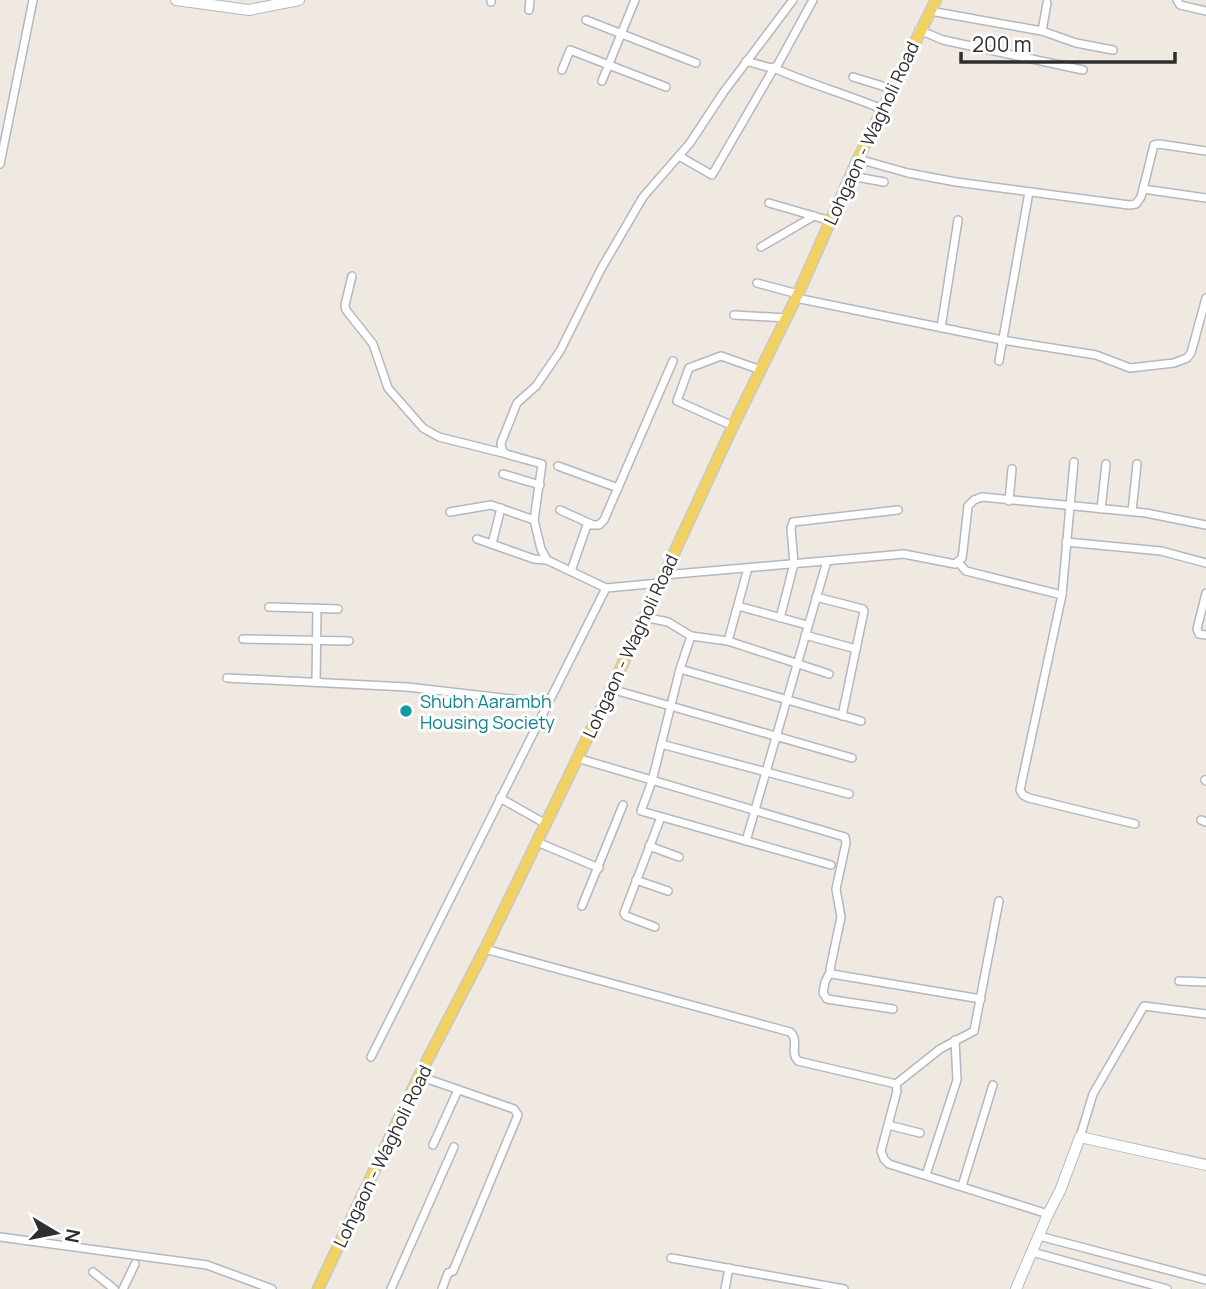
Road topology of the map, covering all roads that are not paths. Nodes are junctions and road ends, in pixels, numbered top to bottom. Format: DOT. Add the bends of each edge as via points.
graph roads {
  1 [pos="33,0"];
  2 [pos="176,0"];
  3 [pos="299,0"];
  4 [pos="530,0"];
  5 [pos="635,0"];
  6 [pos="793,0"];
  7 [pos="813,0"];
  8 [pos="936,0"];
  9 [pos="1177,0"];
  10 [pos="1047,3"];
  11 [pos="529,9"];
  12 [pos="930,11"];
  13 [pos="1206,11"];
  14 [pos="586,20"];
  15 [pos="919,30"];
  16 [pos="1042,31"];
  17 [pos="621,34"];
  18 [pos="1113,50"];
  19 [pos="746,61"];
  20 [pos="696,63"];
  21 [pos="610,64"];
  22 [pos="774,68"];
  23 [pos="562,70"];
  24 [pos="1083,70"];
  25 [pos="853,77"];
  26 [pos="603,80"];
  27 [pos="666,87"];
  28 [pos="892,89"];
  29 [pos="882,109"];
  30 [pos="1206,151"];
  31 [pos="679,156"];
  32 [pos="858,159"];
  33 [pos="0,164"];
  34 [pos="851,176"];
  35 [pos="884,183"];
  36 [pos="1143,189"];
  37 [pos="1030,192"];
  38 [pos="1206,198"];
  39 [pos="769,203"];
  40 [pos="814,216"];
  41 [pos="958,220"];
  42 [pos="831,221"];
  43 [pos="761,247"];
  44 [pos="352,276"];
  45 [pos="757,283"];
  46 [pos="797,296"];
  47 [pos="1206,298"];
  48 [pos="734,315"];
  49 [pos="786,318"];
  50 [pos="941,328"];
  51 [pos="1002,340"];
  52 [pos="673,361"];
  53 [pos="999,361"];
  54 [pos="761,370"];
  55 [pos="733,426"];
  56 [pos="503,453"];
  57 [pos="1074,462"];
  58 [pos="1106,464"];
  59 [pos="1137,464"];
  60 [pos="558,466"];
  61 [pos="1013,469"];
  62 [pos="503,474"];
  63 [pos="540,485"];
  64 [pos="618,488"];
  65 [pos="1009,501"];
  66 [pos="1070,506"];
  67 [pos="501,508"];
  68 [pos="1101,509"];
  69 [pos="560,510"];
  70 [pos="898,510"];
  71 [pos="450,512"];
  72 [pos="1132,512"];
  73 [pos="534,520"];
  74 [pos="591,524"];
  75 [pos="1206,525"];
  76 [pos="477,540"];
  77 [pos="1066,542"];
  78 [pos="492,544"];
  79 [pos="547,560"];
  80 [pos="827,561"];
  81 [pos="958,562"];
  82 [pos="1206,562"];
  83 [pos="794,564"];
  84 [pos="748,568"];
  85 [pos="571,571"];
  86 [pos="662,579"];
  87 [pos="606,588"];
  88 [pos="1206,593"];
  89 [pos="1062,595"];
  90 [pos="816,597"];
  91 [pos="738,606"];
  92 [pos="269,607"];
  93 [pos="317,608"];
  94 [pos="338,609"];
  95 [pos="644,617"];
  96 [pos="780,618"];
  97 [pos="807,625"];
  98 [pos="805,635"];
  99 [pos="1206,635"];
  100 [pos="691,636"];
  101 [pos="243,639"];
  102 [pos="317,641"];
  103 [pos="349,641"];
  104 [pos="728,641"];
  105 [pos="856,649"];
  106 [pos="796,664"];
  107 [pos="680,669"];
  108 [pos="830,674"];
  109 [pos="226,678"];
  110 [pos="316,682"];
  111 [pos="611,690"];
  112 [pos="785,700"];
  113 [pos="548,703"];
  114 [pos="672,705"];
  115 [pos="842,716"];
  116 [pos="861,721"];
  117 [pos="775,737"];
  118 [pos="662,744"];
  119 [pos="577,758"];
  120 [pos="852,758"];
  121 [pos="765,773"];
  122 [pos="652,781"];
  123 [pos="849,794"];
  124 [pos="500,798"];
  125 [pos="623,805"];
  126 [pos="754,810"];
  127 [pos="660,817"];
  128 [pos="546,824"];
  129 [pos="1135,824"];
  130 [pos="746,841"];
  131 [pos="537,842"];
  132 [pos="649,846"];
  133 [pos="679,857"];
  134 [pos="831,865"];
  135 [pos="598,868"];
  136 [pos="636,880"];
  137 [pos="668,891"];
  138 [pos="999,901"];
  139 [pos="582,906"];
  140 [pos="655,927"];
  141 [pos="485,949"];
  142 [pos="830,972"];
  143 [pos="1179,981"];
  144 [pos="1206,982"];
  145 [pos="981,999"];
  146 [pos="893,1009"];
  147 [pos="1206,1014"];
  148 [pos="955,1040"];
  149 [pos="371,1057"];
  150 [pos="419,1076"];
  151 [pos="896,1084"];
  152 [pos="993,1085"];
  153 [pos="458,1090"];
  154 [pos="888,1125"];
  155 [pos="920,1133"];
  156 [pos="1080,1138"];
  157 [pos="433,1145"];
  158 [pos="454,1147"];
  159 [pos="1206,1165"];
  160 [pos="926,1175"];
  161 [pos="962,1186"];
  162 [pos="1048,1214"];
  163 [pos="1039,1236"];
  164 [pos="0,1237"];
  165 [pos="1032,1252"];
  166 [pos="671,1258"];
  167 [pos="135,1264"];
  168 [pos="729,1268"];
  169 [pos="93,1272"];
  170 [pos="1206,1280"];
  171 [pos="114,1289"];
  172 [pos="123,1289"];
  173 [pos="272,1289"];
  174 [pos="318,1289"];
  175 [pos="391,1289"];
  176 [pos="442,1289"];
  177 [pos="725,1289"];
  178 [pos="844,1289"];
  179 [pos="1016,1289"];
  180 [pos="1167,1289"];
  1 -- 33 [label="street"];
  2 -- 3 [label="street" via="249,10"];
  4 -- 11 [label="street"];
  5 -- 17 [label="street"];
  6 -- 19 [label="street"];
  7 -- 22 [label="street"];
  8 -- 12 [label="main road, Lohgaon - Wagholi Road"];
  9 -- 13 [label="street" via="1180,5"];
  10 -- 16 [label="street"];
  12 -- 15 [label="main road, Lohgaon - Wagholi Road"];
  12 -- 16 [label="street"];
  14 -- 17 [label="street"];
  15 -- 24 [label="street" via="943,40"];
  15 -- 28 [label="main road, Lohgaon - Wagholi Road"];
  16 -- 18 [label="street"];
  17 -- 20 [label="street"];
  17 -- 21 [label="street"];
  19 -- 22 [label="street"];
  19 -- 31 [label="street"];
  21 -- 23 [label="street" via="570,50"];
  21 -- 26 [label="street"];
  21 -- 27 [label="street"];
  22 -- 29 [label="street"];
  22 -- 31 [label="street" via="712,174"];
  25 -- 28 [label="street"];
  28 -- 29 [label="main road, Lohgaon - Wagholi Road"];
  29 -- 32 [label="main road, Lohgaon - Wagholi Road"];
  30 -- 36 [label="street" via="1154,145"];
  31 -- 56 [label="street" via="640,201 560,351 536,386 517,403 501,443"];
  32 -- 34 [label="main road, Lohgaon - Wagholi Road"];
  32 -- 37 [label="street" via="908,173"];
  34 -- 35 [label="street"];
  34 -- 42 [label="main road, Lohgaon - Wagholi Road"];
  36 -- 37 [label="street" via="1139,201 1129,205"];
  36 -- 38 [label="street"];
  37 -- 51 [label="street"];
  39 -- 40 [label="street"];
  40 -- 42 [label="street"];
  40 -- 43 [label="street"];
  41 -- 50 [label="street"];
  42 -- 46 [label="main road, Lohgaon - Wagholi Road"];
  44 -- 56 [label="street" via="346,310 373,344 388,388 423,428 439,438"];
  45 -- 46 [label="street"];
  46 -- 49 [label="main road, Lohgaon - Wagholi Road"];
  46 -- 50 [label="street"];
  47 -- 51 [label="street" via="1191,353 1174,363 1130,368 1096,355"];
  48 -- 49 [label="street"];
  49 -- 54 [label="main road, Lohgaon - Wagholi Road"];
  50 -- 51 [label="street"];
  51 -- 53 [label="street"];
  52 -- 64 [label="street"];
  54 -- 55 [label="main road, Lohgaon - Wagholi Road"];
  54 -- 55 [label="street" via="726,356 689,368 677,401"];
  55 -- 86 [label="main road, Lohgaon - Wagholi Road"];
  56 -- 63 [label="street" via="540,463"];
  57 -- 66 [label="street"];
  58 -- 68 [label="street"];
  59 -- 72 [label="street"];
  60 -- 64 [label="street"];
  61 -- 65 [label="street"];
  62 -- 63 [label="street"];
  63 -- 73 [label="street"];
  64 -- 74 [label="street" via="602,523"];
  65 -- 66 [label="street"];
  65 -- 81 [label="street" via="982,497 970,502"];
  66 -- 68 [label="street"];
  66 -- 77 [label="street"];
  67 -- 71 [label="street" via="487,505"];
  67 -- 73 [label="street"];
  67 -- 78 [label="street"];
  68 -- 72 [label="street"];
  69 -- 74 [label="street"];
  70 -- 83 [label="street" via="793,522"];
  72 -- 75 [label="street"];
  73 -- 79 [label="street"];
  74 -- 85 [label="street"];
  76 -- 78 [label="street"];
  77 -- 82 [label="street" via="1154,550"];
  77 -- 89 [label="street"];
  78 -- 79 [label="street"];
  79 -- 85 [label="street"];
  80 -- 81 [label="street" via="904,554"];
  80 -- 83 [label="street"];
  80 -- 90 [label="street"];
  81 -- 89 [label="street" via="965,571"];
  83 -- 84 [label="street"];
  83 -- 96 [label="street"];
  84 -- 86 [label="street"];
  84 -- 91 [label="street"];
  85 -- 87 [label="street"];
  86 -- 87 [label="street"];
  86 -- 95 [label="main road, Lohgaon - Wagholi Road"];
  87 -- 113 [label="street"];
  88 -- 99 [label="street" via="1198,629"];
  89 -- 129 [label="street" via="1020,790 1029,798"];
  90 -- 97 [label="street"];
  90 -- 105 [label="street" via="863,609"];
  91 -- 96 [label="street"];
  91 -- 104 [label="street"];
  92 -- 93 [label="street"];
  93 -- 94 [label="street"];
  93 -- 102 [label="street"];
  95 -- 100 [label="street" via="668,622"];
  95 -- 111 [label="main road, Lohgaon - Wagholi Road"];
  96 -- 97 [label="street"];
  97 -- 98 [label="street"];
  98 -- 105 [label="street"];
  98 -- 106 [label="street"];
  100 -- 104 [label="street"];
  100 -- 107 [label="street"];
  101 -- 102 [label="street"];
  102 -- 103 [label="street"];
  102 -- 110 [label="street"];
  104 -- 106 [label="street"];
  105 -- 115 [label="street"];
  106 -- 108 [label="street"];
  106 -- 112 [label="street"];
  107 -- 112 [label="street"];
  107 -- 114 [label="street"];
  109 -- 110 [label="street"];
  110 -- 113 [label="street"];
  111 -- 114 [label="street"];
  111 -- 119 [label="main road, Lohgaon - Wagholi Road"];
  112 -- 115 [label="street"];
  112 -- 117 [label="street"];
  113 -- 124 [label="street"];
  114 -- 117 [label="street"];
  114 -- 118 [label="street"];
  115 -- 116 [label="street"];
  117 -- 120 [label="street"];
  117 -- 121 [label="street"];
  118 -- 121 [label="street"];
  118 -- 122 [label="street"];
  119 -- 122 [label="street"];
  119 -- 128 [label="main road, Lohgaon - Wagholi Road"];
  121 -- 123 [label="street"];
  121 -- 126 [label="street"];
  122 -- 126 [label="street"];
  122 -- 127 [label="street" via="641,811"];
  124 -- 128 [label="street"];
  124 -- 149 [label="street"];
  125 -- 135 [label="street"];
  126 -- 130 [label="street"];
  126 -- 142 [label="street" via="845,837 836,889 841,916"];
  127 -- 130 [label="street"];
  127 -- 132 [label="street"];
  128 -- 131 [label="main road, Lohgaon - Wagholi Road"];
  130 -- 134 [label="street"];
  131 -- 135 [label="street"];
  131 -- 141 [label="main road, Lohgaon - Wagholi Road"];
  132 -- 133 [label="street"];
  132 -- 136 [label="street"];
  135 -- 139 [label="street"];
  136 -- 137 [label="street"];
  136 -- 140 [label="street" via="624,915"];
  138 -- 145 [label="street"];
  141 -- 150 [label="main road, Lohgaon - Wagholi Road"];
  141 -- 151 [label="street" via="790,1032 798,1061"];
  142 -- 145 [label="street"];
  142 -- 146 [label="street" via="823,993 827,999"];
  143 -- 144 [label="street"];
  145 -- 148 [label="street" via="974,1031"];
  147 -- 156 [label="street" via="1144,1006 1093,1094"];
  148 -- 151 [label="street"];
  148 -- 160 [label="street" via="957,1080"];
  150 -- 153 [label="street"];
  150 -- 174 [label="main road, Lohgaon - Wagholi Road"];
  151 -- 154 [label="street"];
  152 -- 161 [label="street"];
  153 -- 157 [label="street"];
  153 -- 176 [label="street" via="514,1109 518,1115"];
  154 -- 155 [label="street"];
  154 -- 160 [label="street" via="881,1151 884,1159"];
  156 -- 159 [label="street"];
  156 -- 162 [label="street"];
  158 -- 175 [label="street"];
  160 -- 161 [label="street"];
  161 -- 162 [label="street"];
  162 -- 163 [label="street"];
  163 -- 165 [label="street"];
  163 -- 170 [label="street"];
  164 -- 173 [label="street" via="207,1265"];
  165 -- 179 [label="street"];
  165 -- 180 [label="street"];
  166 -- 168 [label="street"];
  167 -- 172 [label="street"];
  168 -- 177 [label="street"];
  168 -- 178 [label="street"];
  169 -- 171 [label="street"];
}
